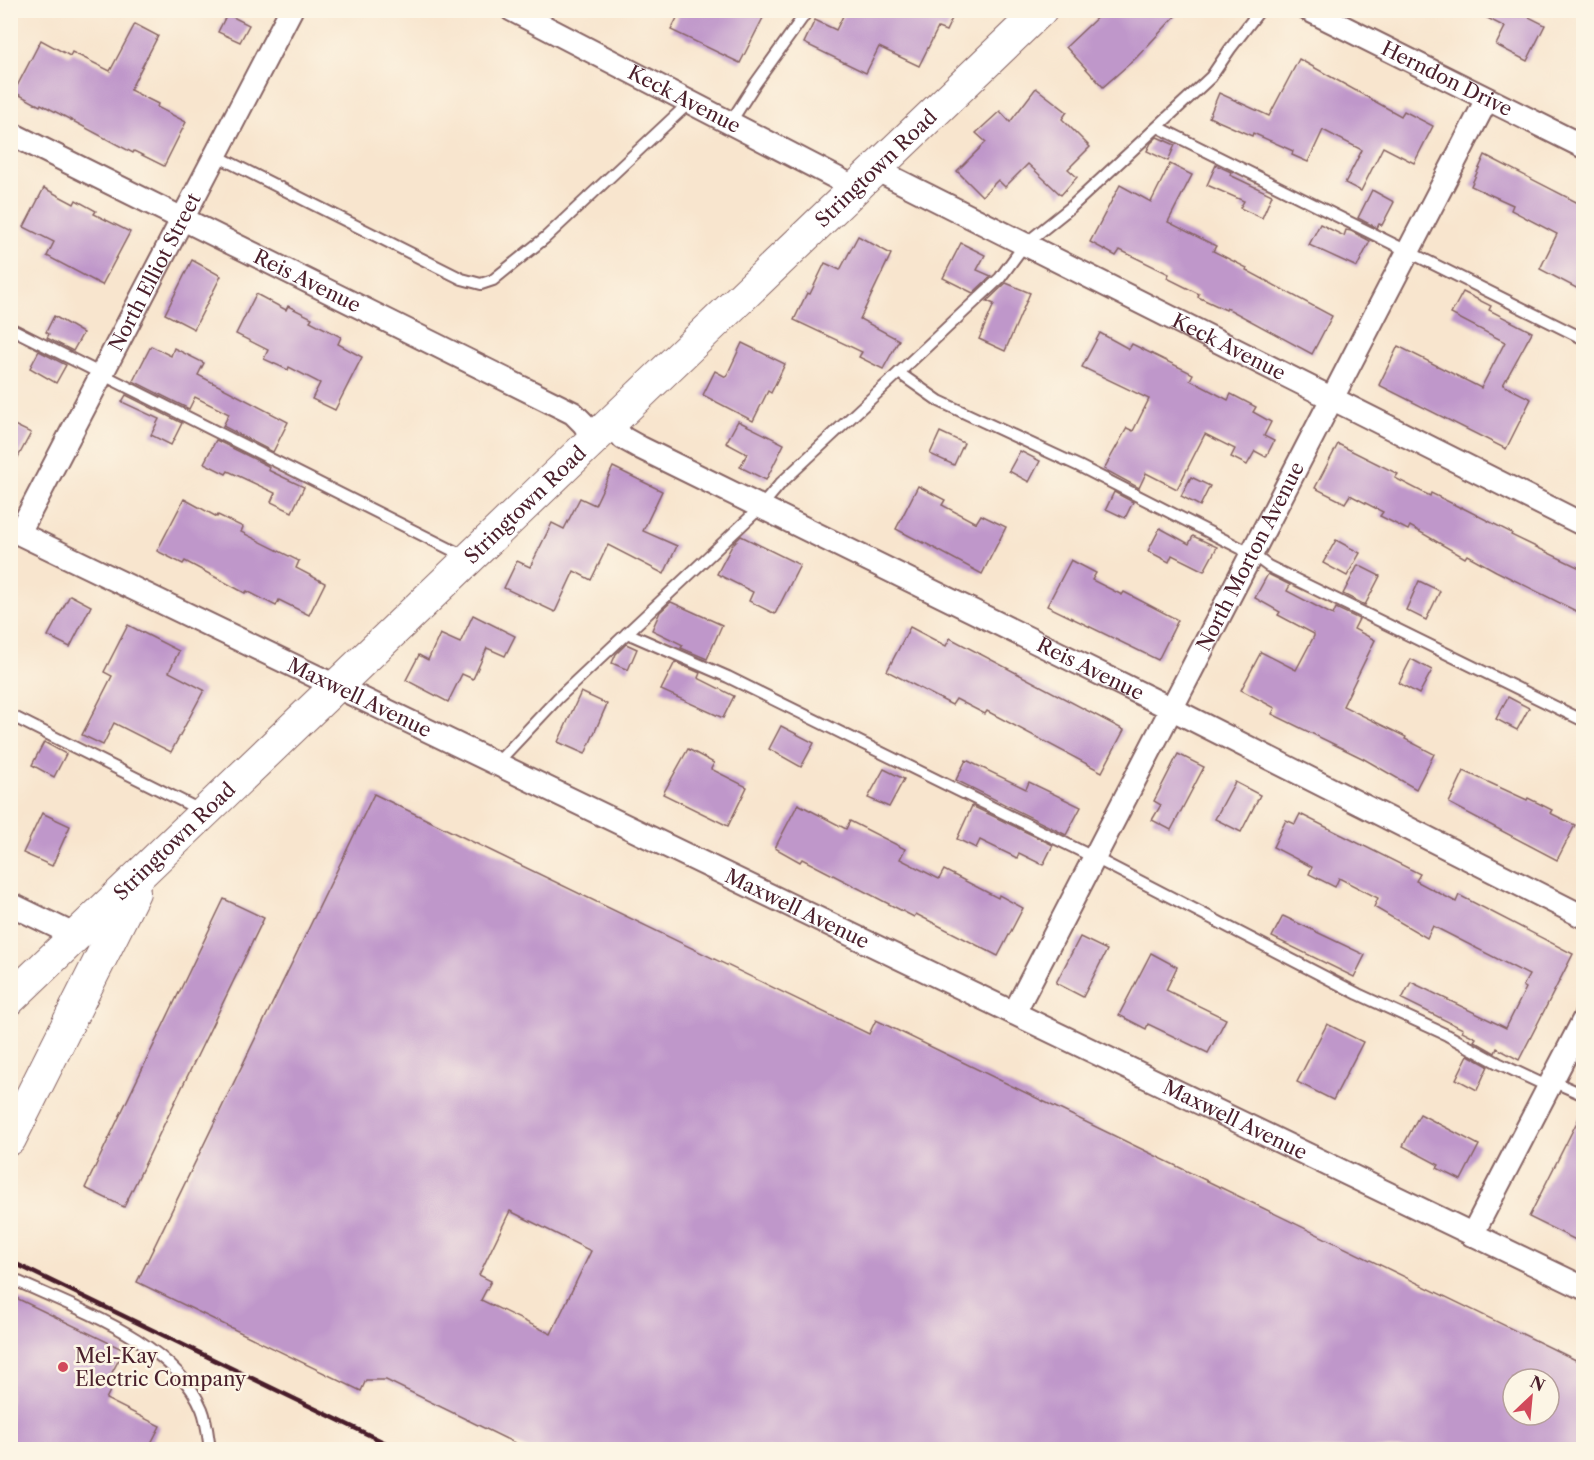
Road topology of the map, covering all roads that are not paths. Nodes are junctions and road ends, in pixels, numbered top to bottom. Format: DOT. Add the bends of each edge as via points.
graph roads {
  1 [pos="291,10"];
  2 [pos="512,10"];
  3 [pos="808,10"];
  4 [pos="1041,10"];
  5 [pos="1260,10"];
  6 [pos="1309,10"];
  7 [pos="1487,99"];
  8 [pos="690,102"];
  9 [pos="730,123"];
  10 [pos="1158,127"];
  11 [pos="10,134"];
  12 [pos="1584,147"];
  13 [pos="215,155"];
  14 [pos="866,178"];
  15 [pos="182,219"];
  16 [pos="1025,244"];
  17 [pos="1409,250"];
  18 [pos="10,328"];
  19 [pos="1584,339"];
  20 [pos="899,373"];
  21 [pos="102,374"];
  22 [pos="1332,399"];
  23 [pos="622,412"];
  24 [pos="593,439"];
  25 [pos="760,508"];
  26 [pos="1584,525"];
  27 [pos="15,531"];
  28 [pos="1252,554"];
  29 [pos="470,559"];
  30 [pos="627,633"];
  31 [pos="337,687"];
  32 [pos="1172,709"];
  33 [pos="10,715"];
  34 [pos="1584,722"];
  35 [pos="496,764"];
  36 [pos="206,813"];
  37 [pos="1095,858"];
  38 [pos="144,872"];
  39 [pos="10,904"];
  40 [pos="1584,916"];
  41 [pos="76,936"];
  42 [pos="10,999"];
  43 [pos="1014,1013"];
  44 [pos="1584,1019"];
  45 [pos="1550,1084"];
  46 [pos="1584,1095"];
  47 [pos="10,1139"];
  48 [pos="1472,1235"];
  49 [pos="10,1278"];
  50 [pos="1584,1288"];
  51 [pos="210,1449"];
  1 -- 13 [label="street, North Elliot Street"];
  2 -- 8 [label="street, Keck Avenue"];
  3 -- 9 [label="lane"];
  4 -- 14 [label="main road, Stringtown Road"];
  5 -- 10 [label="lane" via="1211,77"];
  6 -- 7 [label="street, Herndon Drive"];
  7 -- 12 [label="street, Herndon Drive"];
  7 -- 17 [label="street, North Morton Avenue"];
  8 -- 9 [label="street, Keck Avenue"];
  8 -- 13 [label="lane" via="545,238 482,285 451,274"];
  9 -- 14 [label="street, Keck Avenue"];
  10 -- 16 [label="lane"];
  10 -- 17 [label="lane"];
  11 -- 15 [label="street, Reis Avenue"];
  13 -- 15 [label="street, North Elliot Street"];
  14 -- 16 [label="street, Keck Avenue"];
  14 -- 23 [label="main road, Stringtown Road"];
  15 -- 21 [label="street, North Elliot Street"];
  15 -- 24 [label="street, Reis Avenue" via="573,413"];
  16 -- 20 [label="lane" via="1000,278"];
  16 -- 22 [label="street, Keck Avenue"];
  17 -- 19 [label="lane"];
  17 -- 22 [label="street, North Morton Avenue"];
  18 -- 21 [label="lane"];
  20 -- 25 [label="lane" via="781,483"];
  20 -- 28 [label="lane" via="939,401"];
  21 -- 27 [label="street, North Elliot Street"];
  21 -- 29 [label="lane"];
  22 -- 26 [label="street, Keck Avenue"];
  22 -- 28 [label="street, North Morton Avenue"];
  23 -- 24 [label="main road, Stringtown Road"];
  23 -- 25 [label="street, Reis Avenue" via="615,428 623,438"];
  24 -- 29 [label="main road, Stringtown Road"];
  25 -- 30 [label="lane"];
  25 -- 32 [label="street, Reis Avenue"];
  27 -- 31 [label="street, Maxwell Avenue"];
  28 -- 32 [label="street, North Morton Avenue"];
  28 -- 34 [label="lane" via="1268,566"];
  29 -- 31 [label="main road, Stringtown Road"];
  30 -- 35 [label="lane"];
  30 -- 37 [label="lane" via="728,677"];
  31 -- 35 [label="street, Maxwell Avenue"];
  31 -- 36 [label="main road, Stringtown Road"];
  32 -- 37 [label="street, North Morton Avenue"];
  32 -- 40 [label="street, Reis Avenue"];
  33 -- 36 [label="lane"];
  35 -- 43 [label="street, Maxwell Avenue"];
  36 -- 38 [label="main road, Stringtown Road"];
  37 -- 43 [label="street, North Morton Avenue"];
  37 -- 45 [label="lane" via="1358,994 1448,1035 1498,1063"];
  38 -- 41 [label="main road, Stringtown Road"];
  38 -- 47 [label="main road"];
  39 -- 41 [label="street"];
  41 -- 42 [label="main road, Stringtown Road"];
  43 -- 48 [label="street, Maxwell Avenue"];
  44 -- 45 [label="street"];
  45 -- 46 [label="lane"];
  45 -- 48 [label="street"];
  48 -- 50 [label="street, Maxwell Avenue"];
  49 -- 51 [label="lane" via="126,1332 155,1350 183,1377 202,1409"];
}
